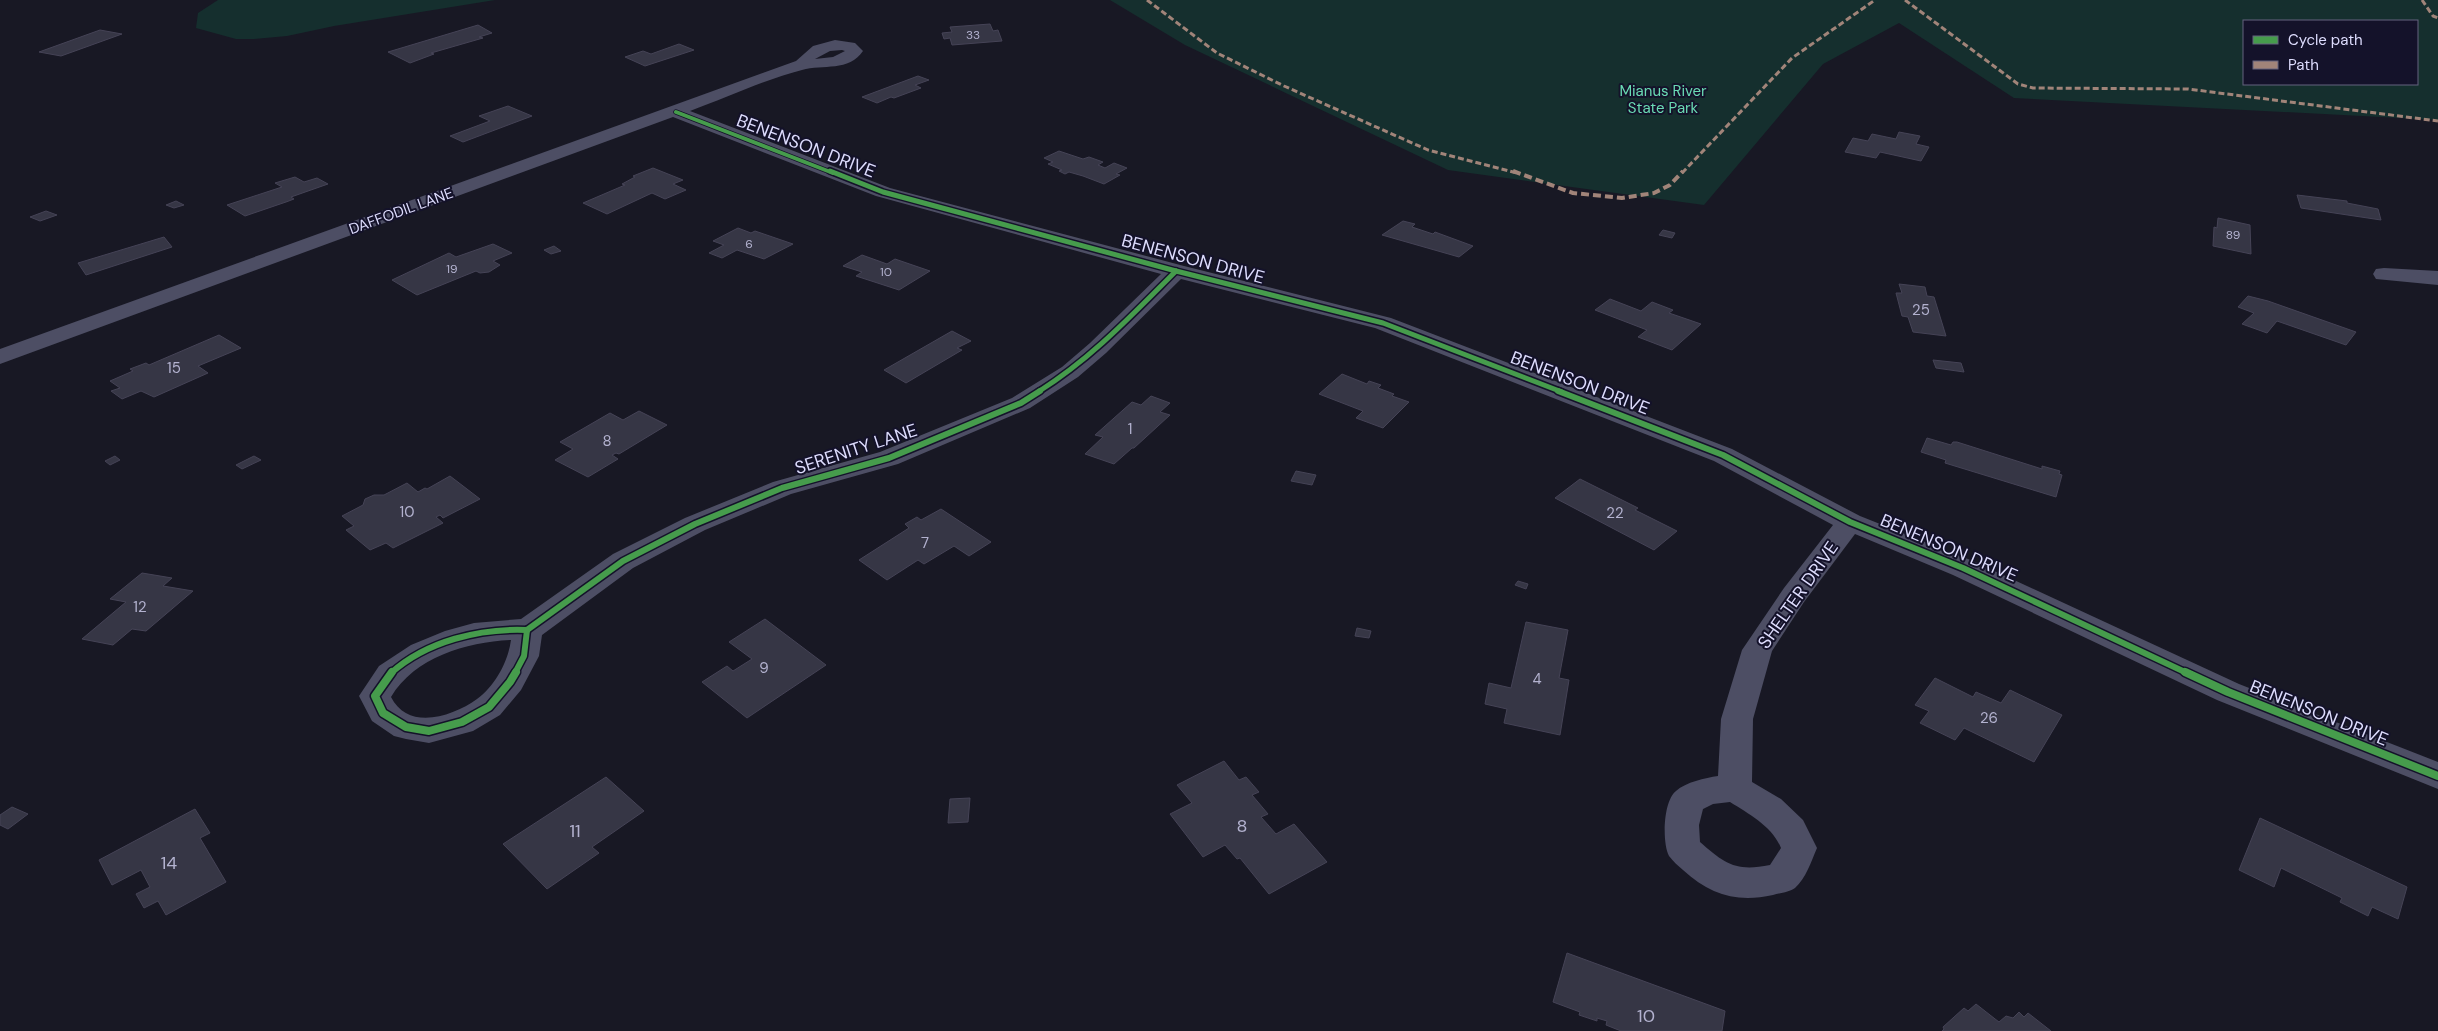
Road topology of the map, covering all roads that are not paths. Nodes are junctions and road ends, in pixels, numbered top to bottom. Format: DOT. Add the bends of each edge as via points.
graph roads {
  1 [pos="802,64"];
  2 [pos="676,112"];
  3 [pos="1176,271"];
  4 [pos="2384,274"];
  5 [pos="2438,278"];
  6 [pos="0,357"];
  7 [pos="1850,522"];
  8 [pos="527,630"];
  9 [pos="2438,776"];
  10 [pos="1736,788"];
  1 -- 2 [label="street, DAFFODIL LANE"];
  2 -- 3 [label="street, BENENSON DRIVE" via="883,192"];
  2 -- 6 [label="street, DAFFODIL LANE"];
  3 -- 7 [label="street, BENENSON DRIVE" via="1382,323 1723,455"];
  3 -- 8 [label="street, SERENITY LANE" via="1070,372 1021,403 889,458 782,488 695,524 623,561"];
  4 -- 5 [label="street"];
  7 -- 9 [label="street, BENENSON DRIVE" via="1963,568 2228,692"];
  7 -- 10 [label="street, SHELTER DRIVE" via="1757,650 1737,719"];
  8 -- 8 [label="street" via="524,656 510,682 489,707 462,722 429,731 406,727 383,713 376,696 391,672 416,655 435,646 506,628"];
}
